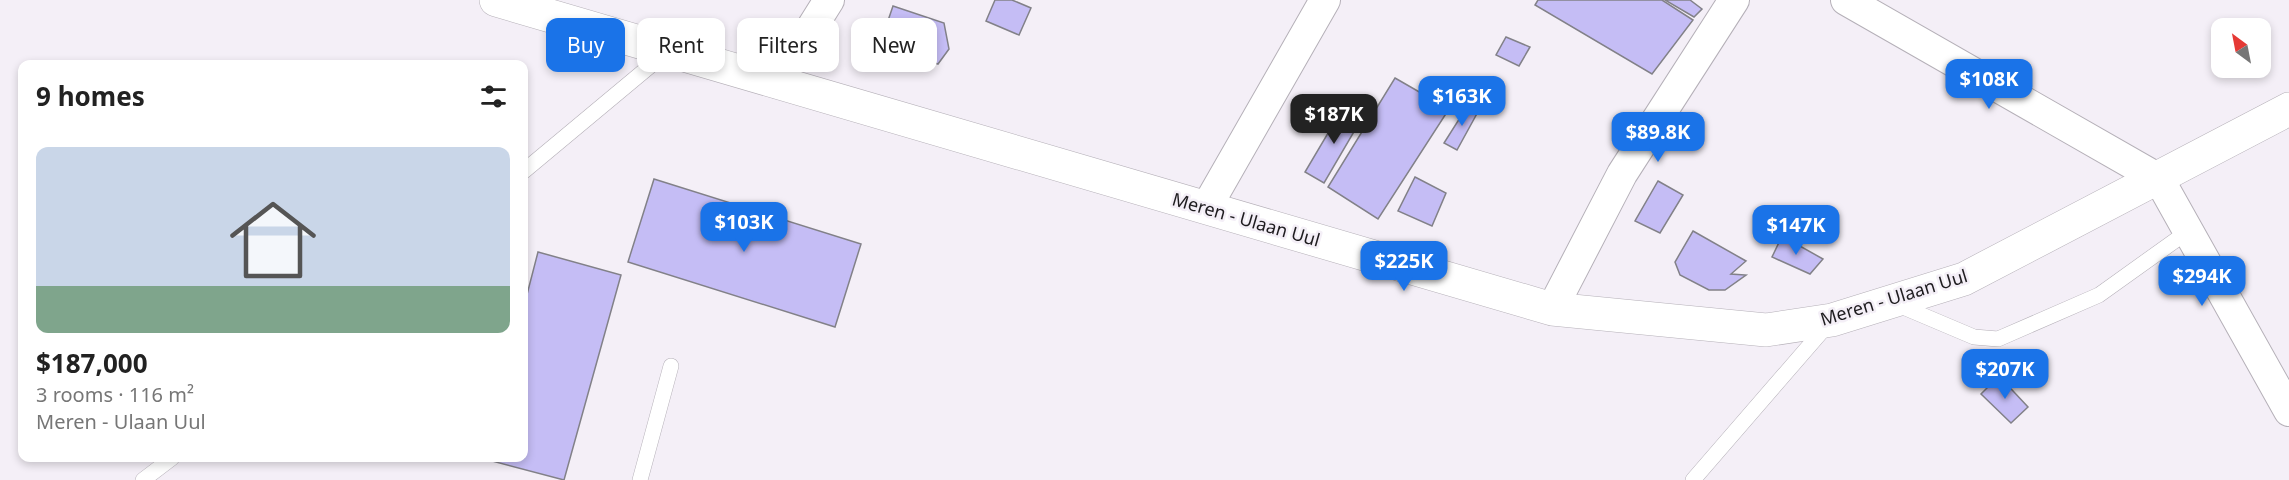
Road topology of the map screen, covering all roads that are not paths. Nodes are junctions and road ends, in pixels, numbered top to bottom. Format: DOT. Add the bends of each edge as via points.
graph roads {
  1 [pos="496,0"];
  2 [pos="829,0"];
  3 [pos="1325,0"];
  4 [pos="1734,0"];
  5 [pos="1855,3"];
  6 [pos="637,42"];
  7 [pos="725,68"];
  8 [pos="643,72"];
  9 [pos="777,83"];
  10 [pos="2289,109"];
  11 [pos="528,168"];
  12 [pos="2159,179"];
  13 [pos="1206,208"];
  14 [pos="2187,232"];
  15 [pos="1891,302"];
  16 [pos="1552,309"];
  17 [pos="1832,320"];
  18 [pos="671,366"];
  19 [pos="2289,411"];
  20 [pos="167,462"];
  21 [pos="143,480"];
  22 [pos="640,480"];
  23 [pos="1694,480"];
  1 -- 6 [label="street, Meren - Ulaan Uul"];
  2 -- 9 [label="street"];
  3 -- 13 [label="street"];
  4 -- 16 [label="street" via="1622,174"];
  5 -- 12 [label="street"];
  7 -- 9 [label="street, Meren - Ulaan Uul"];
  8 -- 11 [label="lane"];
  9 -- 13 [label="street, Meren - Ulaan Uul"];
  10 -- 12 [label="street, Meren - Ulaan Uul"];
  12 -- 14 [label="street"];
  12 -- 15 [label="street, Meren - Ulaan Uul" via="1964,279"];
  13 -- 16 [label="street, Meren - Ulaan Uul"];
  14 -- 15 [label="lane" via="2099,295 1998,339 1974,337"];
  14 -- 19 [label="street"];
  15 -- 17 [label="street, Meren - Ulaan Uul"];
  16 -- 17 [label="street, Meren - Ulaan Uul" via="1766,330"];
  17 -- 23 [label="lane"];
  18 -- 22 [label="lane"];
  20 -- 21 [label="lane"];
}
